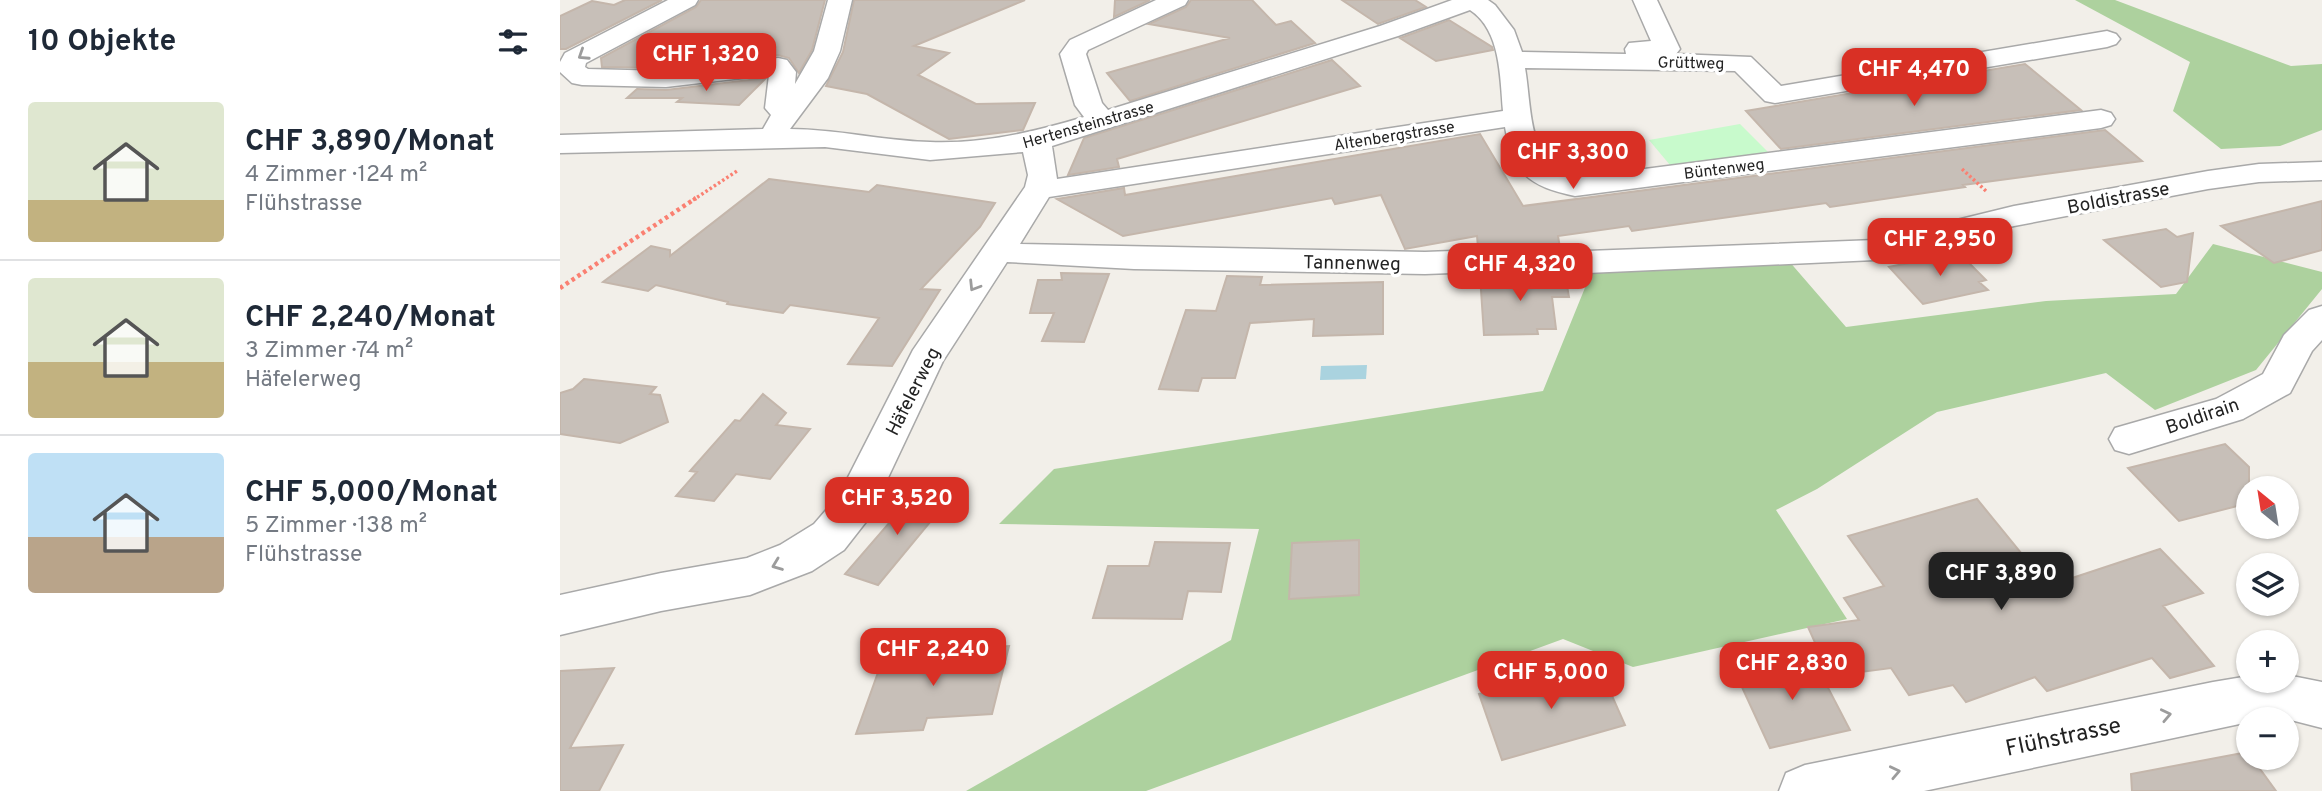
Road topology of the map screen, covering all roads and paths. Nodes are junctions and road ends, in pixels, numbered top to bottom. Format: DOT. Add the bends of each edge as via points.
graph roads {
  1 [pos="687,0"];
  2 [pos="840,0"];
  3 [pos="1176,0"];
  4 [pos="1474,0"];
  5 [pos="1645,0"];
  6 [pos="2107,39"];
  7 [pos="1511,60"];
  8 [pos="1642,61"];
  9 [pos="790,109"];
  10 [pos="1519,117"];
  11 [pos="2101,119"];
  12 [pos="1102,121"];
  13 [pos="769,138"];
  14 [pos="1036,141"];
  15 [pos="1932,142"];
  16 [pos="560,144"];
  17 [pos="2322,171"];
  18 [pos="1040,187"];
  19 [pos="2014,216"];
  20 [pos="997,250"];
  21 [pos="1875,250"];
  22 [pos="560,288"];
  23 [pos="2322,318"];
  24 [pos="2129,439"];
  25 [pos="560,615"];
  26 [pos="2322,705"];
  27 [pos="1805,791"];
  1 -- 9 [label="street, one-way" via="574,59 571,69 582,77 666,79 778,66 783,72 779,108"];
  2 -- 9 [label="street" via="827,51 814,78"];
  3 -- 12 [label="street" via="1079,45 1073,54 1089,105"];
  4 -- 7 [label="street, Büntenweg" via="1503,35"];
  4 -- 12 [label="street, Hertensteinstrasse"];
  5 -- 8 [label="street" via="1667,49 1638,49"];
  6 -- 8 [label="street, Grüttweg" via="1775,95 1742,63"];
  7 -- 8 [label="street, Grüttweg"];
  7 -- 10 [label="street, Büntenweg"];
  9 -- 13 [label="street"];
  10 -- 15 [label="street, Büntenweg" via="1526,150 1539,173 1574,187"];
  10 -- 18 [label="street, Altenbergstrasse" via="1058,188"];
  11 -- 15 [label="street, Büntenweg"];
  12 -- 14 [label="street, Hertensteinstrasse"];
  13 -- 14 [label="street, Hertensteinstrasse" via="825,138 930,152"];
  13 -- 16 [label="street, Hertensteinstrasse"];
  13 -- 22 [label="path" via="755,159"];
  14 -- 18 [label="street" via="1043,175"];
  15 -- 19 [label="path"];
  17 -- 19 [label="street, Boldistrasse" via="2197,172"];
  18 -- 20 [label="street, Häfelerweg"];
  19 -- 21 [label="street, Boldistrasse"];
  20 -- 21 [label="street, Tannenweg" via="1121,258 1425,263"];
  20 -- 25 [label="street, Häfelerweg, one-way" via="926,359 854,506 829,537 796,558 750,576"];
  23 -- 24 [label="street, Boldirain" via="2297,344 2277,383 2229,409"];
  27 -- 26 [label="street, Flühstrasse, one-way" via="2213,705 2274,695"];
}
